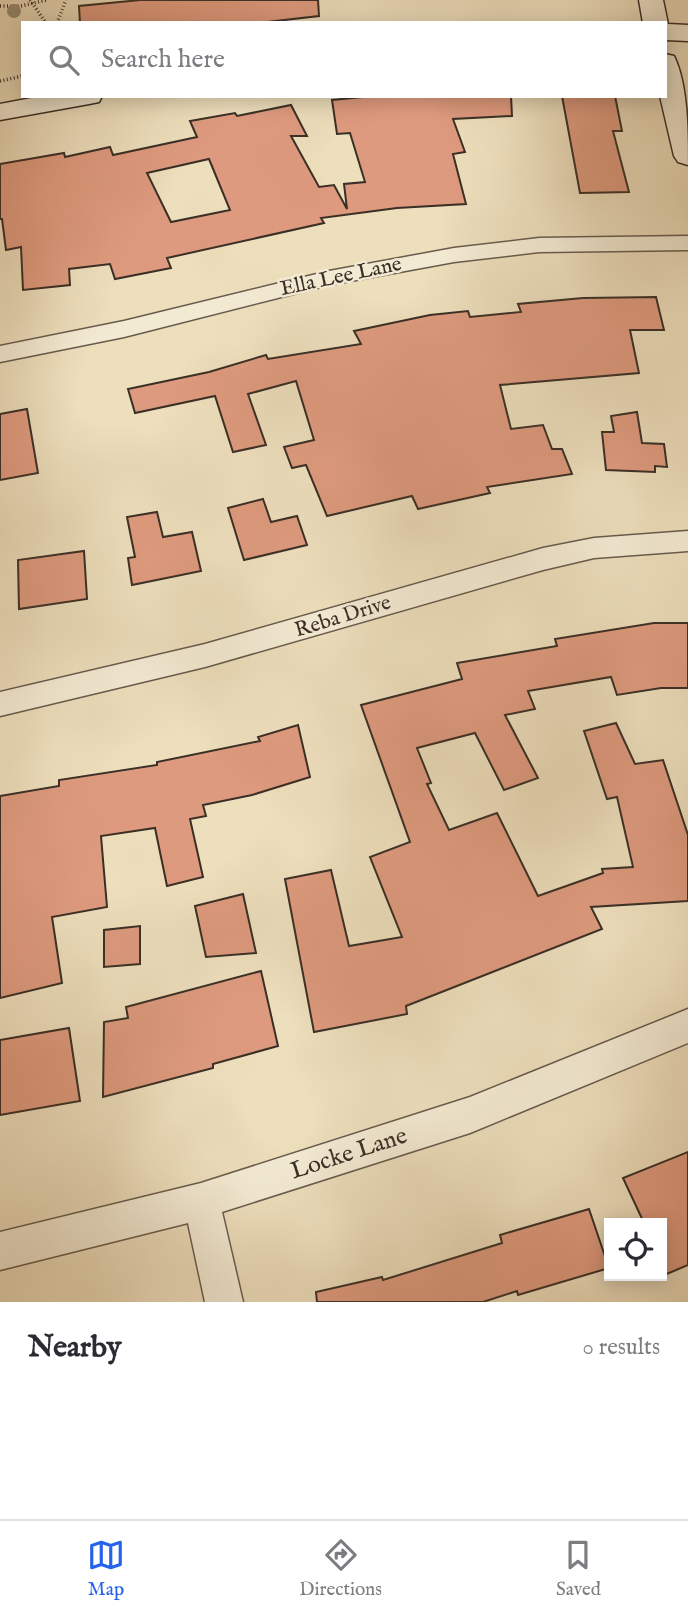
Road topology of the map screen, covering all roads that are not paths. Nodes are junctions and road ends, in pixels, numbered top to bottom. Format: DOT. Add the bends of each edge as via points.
graph roads {
  1 [pos="651,0"];
  2 [pos="656,21"];
  3 [pos="667,32"];
  4 [pos="688,33"];
  5 [pos="667,70"];
  6 [pos="78,98"];
  7 [pos="0,112"];
  8 [pos="688,156"];
  9 [pos="688,243"];
  10 [pos="0,354"];
  11 [pos="688,541"];
  12 [pos="0,704"];
  13 [pos="688,1026"];
  14 [pos="201,1201"];
  15 [pos="0,1251"];
  16 [pos="224,1302"];
  1 -- 2 [label="main road"];
  3 -- 4 [label="main road"];
  5 -- 8 [label="main road"];
  6 -- 7 [label="main road"];
  9 -- 10 [label="street, Ella Lee Lane" via="539,245 454,255 328,278 124,329"];
  11 -- 12 [label="street, Reba Drive" via="594,548 543,559 244,646 77,690"];
  13 -- 14 [label="street, Locke Lane" via="470,1115"];
  14 -- 15 [label="street, Locke Lane"];
  14 -- 16 [label="street"];
}
